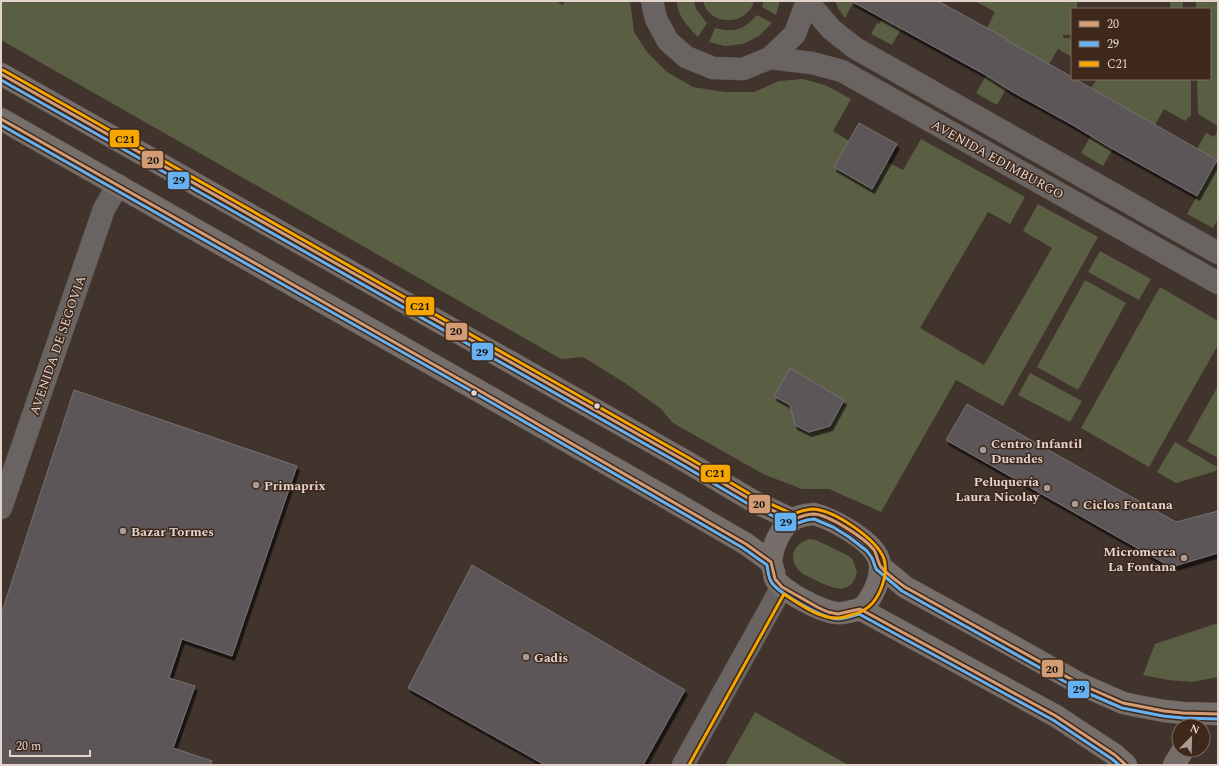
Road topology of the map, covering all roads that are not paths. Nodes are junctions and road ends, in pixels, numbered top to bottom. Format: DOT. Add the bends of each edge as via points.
graph roads {
  1 [pos="652,1"];
  2 [pos="807,1"];
  3 [pos="770,58"];
  4 [pos="1,74"];
  5 [pos="1,119"];
  6 [pos="118,185"];
  7 [pos="1218,253"];
  8 [pos="1218,283"];
  9 [pos="1,508"];
  10 [pos="793,520"];
  11 [pos="771,562"];
  12 [pos="880,566"];
  13 [pos="782,587"];
  14 [pos="860,609"];
  15 [pos="1218,714"];
  16 [pos="682,765"];
  17 [pos="1126,765"];
  1 -- 3 [label="street" via="656,19 668,40 686,57 713,68 743,69"];
  2 -- 3 [label="street" via="795,34"];
  2 -- 7 [label="street, AVENIDA EDIMBURGO" via="831,29 855,48"];
  3 -- 8 [label="street, AVENIDA EDIMBURGO" via="812,63 842,71"];
  4 -- 10 [label="highway" via="753,501"];
  5 -- 6 [label="highway"];
  6 -- 9 [label="street, AVENIDA DE SEGOVIA" via="104,209"];
  6 -- 11 [label="highway" via="666,497 746,544"];
  10 -- 11 [label="highway" via="782,530 776,541"];
  10 -- 12 [label="highway" via="802,515 814,514 843,527 872,548"];
  11 -- 13 [label="highway" via="775,578"];
  12 -- 14 [label="highway" via="877,586 868,602"];
  12 -- 15 [label="highway" via="905,587 1080,684 1123,703 1164,711"];
  13 -- 14 [label="highway" via="828,612 838,614"];
  13 -- 16 [label="street"];
  14 -- 17 [label="highway" via="1056,716"];
}
